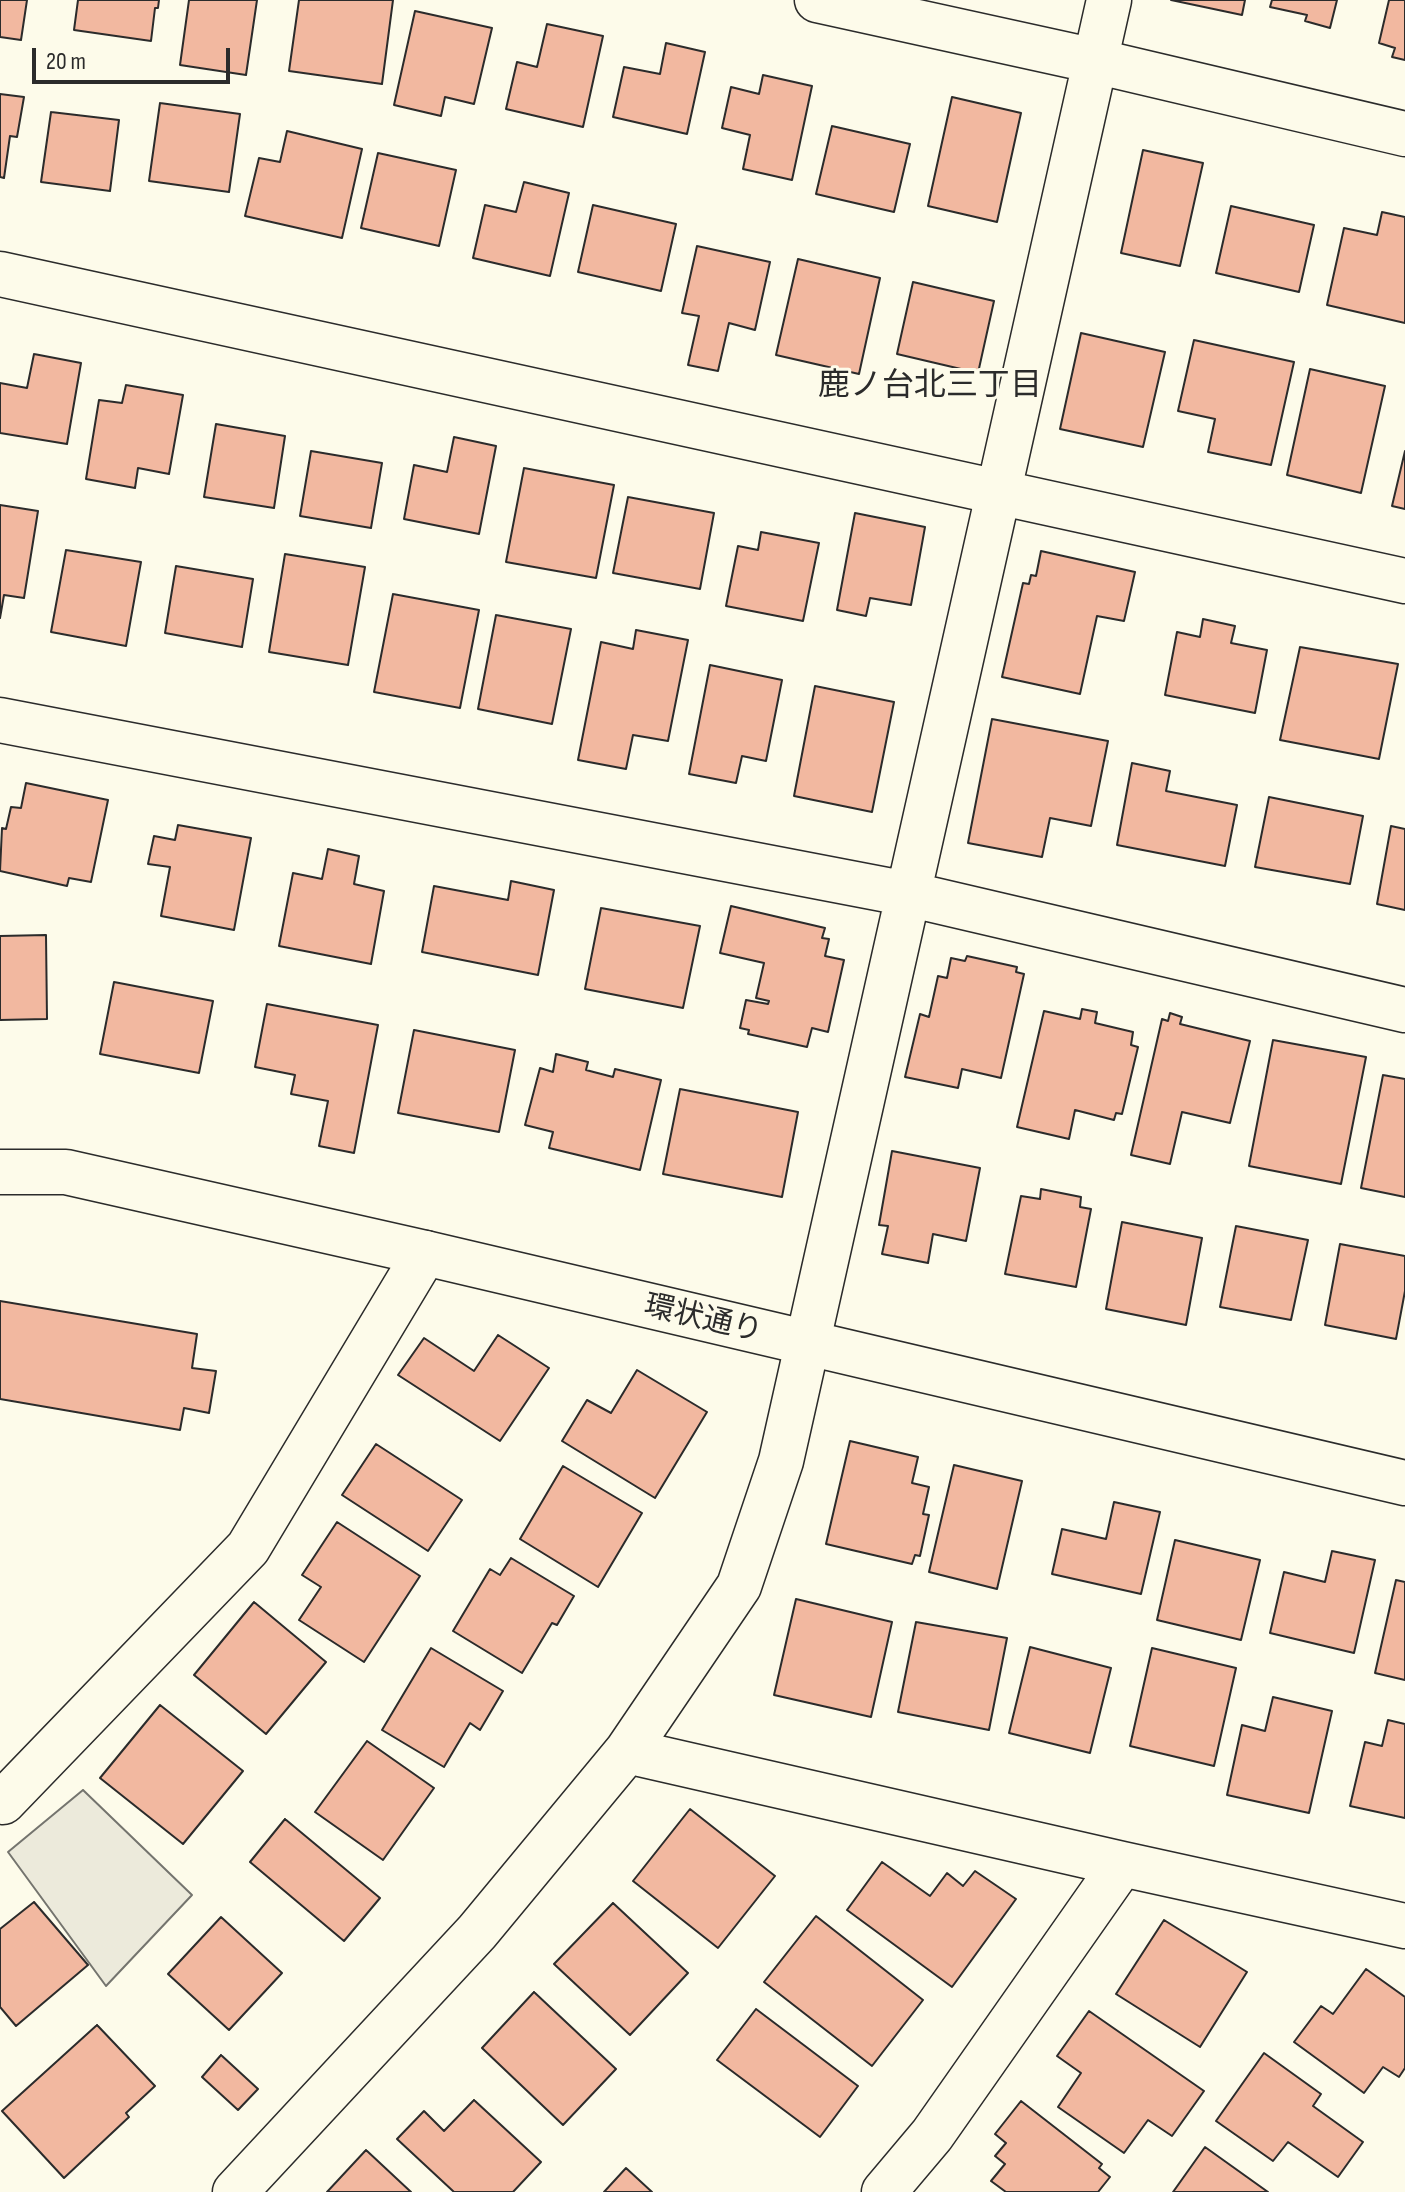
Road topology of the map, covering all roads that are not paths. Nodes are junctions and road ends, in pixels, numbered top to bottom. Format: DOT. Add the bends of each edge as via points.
graph roads {
  1 [pos="817,0"];
  2 [pos="1109,0"];
  3 [pos="1095,61"];
  4 [pos="1405,134"];
  5 [pos="0,274"];
  6 [pos="999,491"];
  7 [pos="1405,581"];
  8 [pos="0,720"];
  9 [pos="908,894"];
  10 [pos="1405,1010"];
  11 [pos="0,1172"];
  12 [pos="425,1253"];
  13 [pos="807,1345"];
  14 [pos="1405,1483"];
  15 [pos="627,1751"];
  16 [pos="0,1799"];
  17 [pos="1122,1864"];
  18 [pos="1405,1926"];
  19 [pos="235,2192"];
  20 [pos="884,2192"];
  1 -- 3 [label="street"];
  2 -- 3 [label="street"];
  3 -- 4 [label="street"];
  3 -- 6 [label="street"];
  5 -- 6 [label="street"];
  6 -- 7 [label="street"];
  6 -- 9 [label="street"];
  8 -- 9 [label="street"];
  9 -- 10 [label="street"];
  9 -- 13 [label="street"];
  11 -- 12 [label="street, 環状通り" via="66,1172"];
  12 -- 13 [label="street, 環状通り"];
  12 -- 16 [label="street" via="248,1548 3,1802"];
  13 -- 14 [label="street, 環状通り"];
  13 -- 15 [label="street" via="781,1461 739,1586"];
  15 -- 17 [label="street"];
  15 -- 19 [label="street" via="477,1932"];
  17 -- 18 [label="street"];
  17 -- 20 [label="street" via="932,2135"];
}
